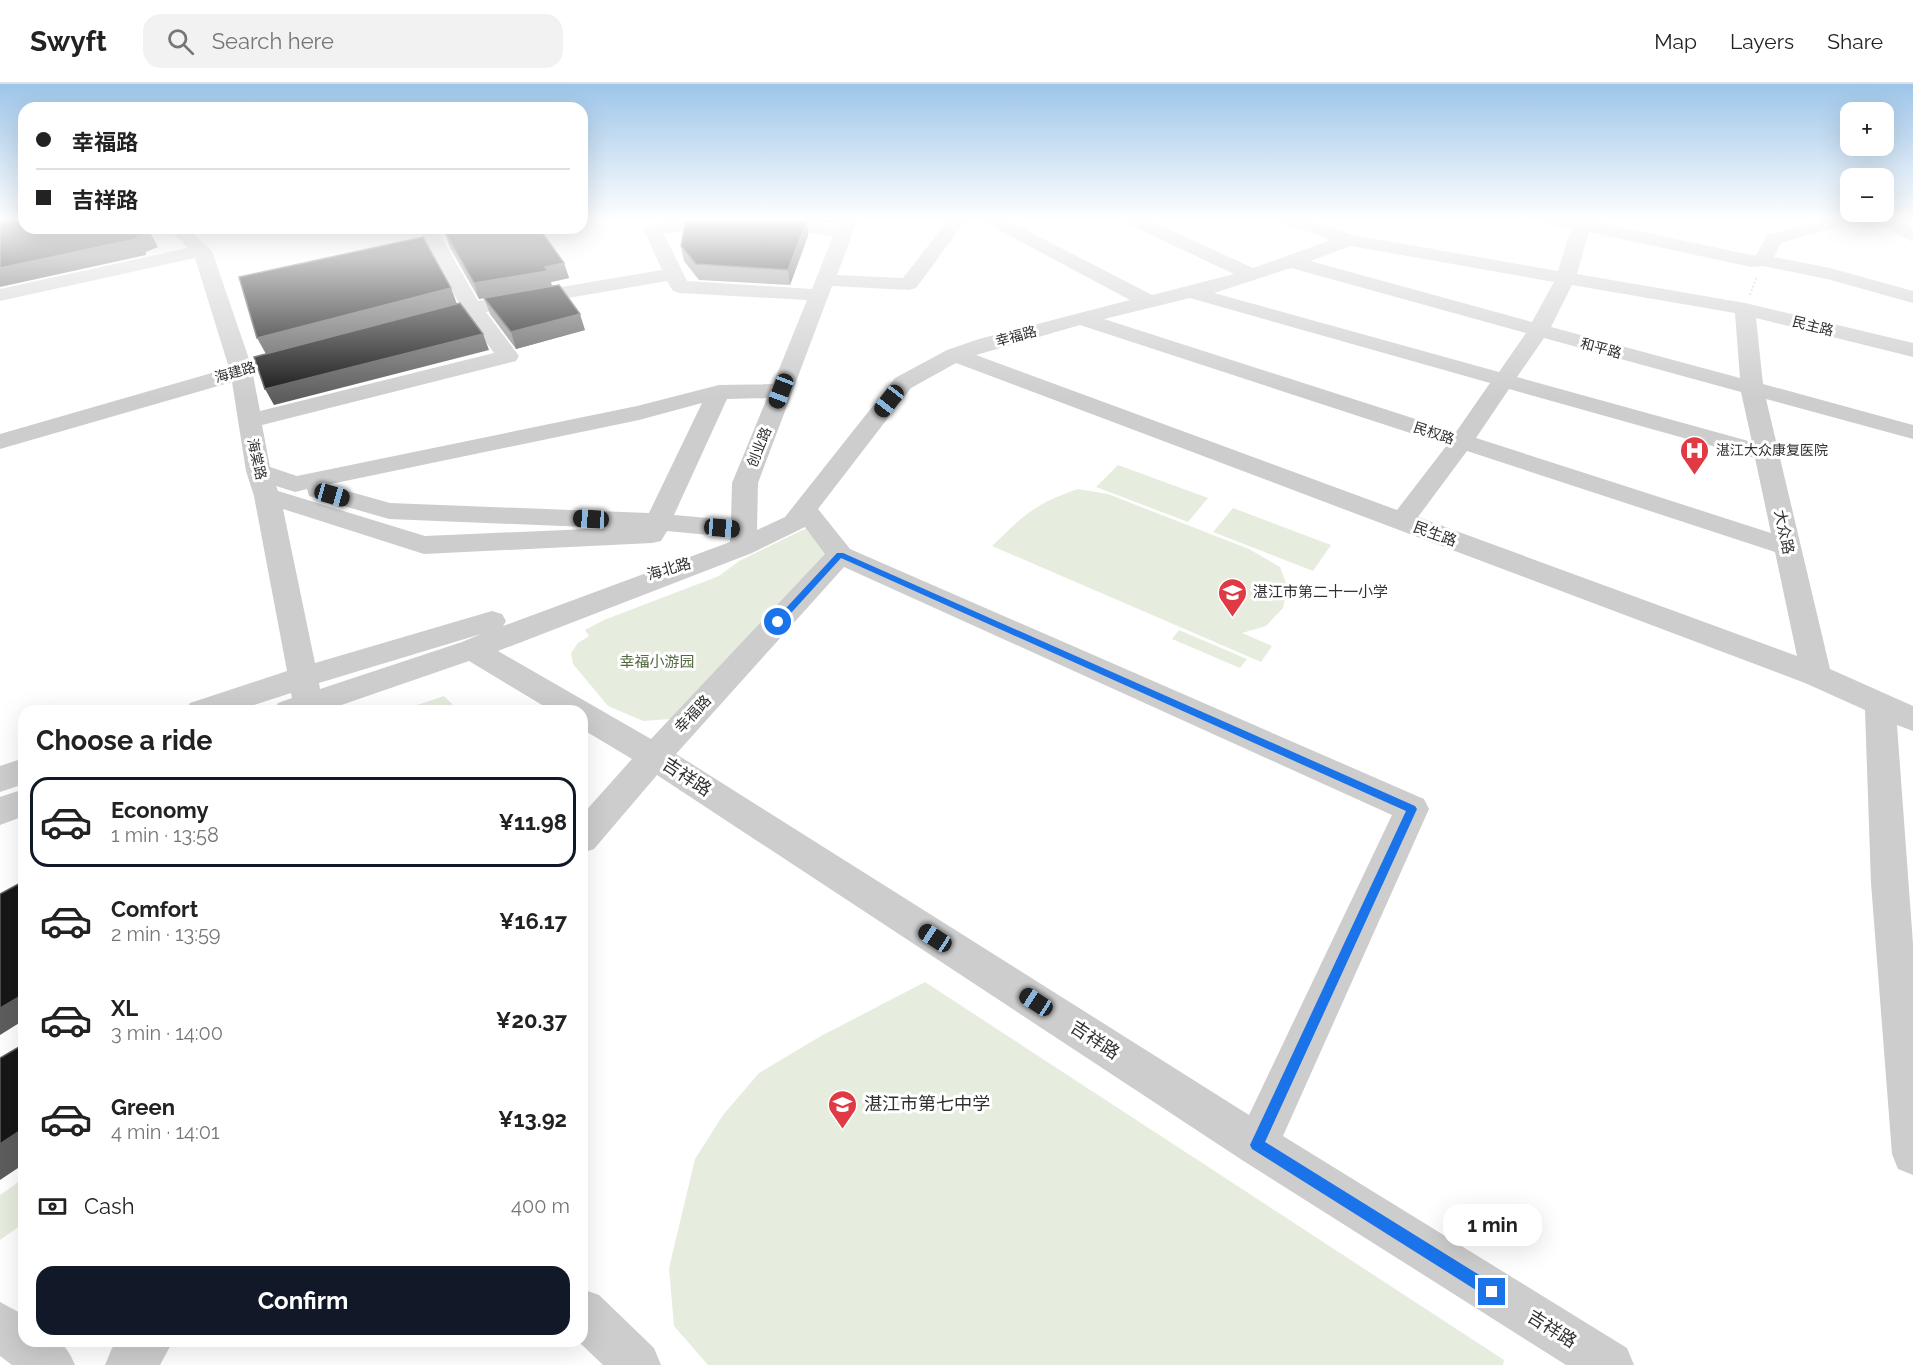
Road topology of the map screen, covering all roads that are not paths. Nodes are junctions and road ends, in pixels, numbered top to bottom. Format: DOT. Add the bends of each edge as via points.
graph roads {
  1 [pos="1566,278"];
  2 [pos="74,279"];
  3 [pos="211,279"];
  4 [pos="455,279"];
  5 [pos="646,279"];
  6 [pos="676,279"];
  7 [pos="825,279"];
  8 [pos="913,279"];
  9 [pos="1105,279"];
  10 [pos="1239,279"];
  11 [pos="1349,279"];
  12 [pos="1571,279"];
  13 [pos="1847,279"];
  14 [pos="822,287"];
  15 [pos="1191,292"];
  16 [pos="0,295"];
  17 [pos="1913,297"];
  18 [pos="1149,302"];
  19 [pos="472,308"];
  20 [pos="1745,309"];
  21 [pos="1081,318"];
  22 [pos="403,327"];
  23 [pos="1538,332"];
  24 [pos="322,348"];
  25 [pos="1913,350"];
  26 [pos="955,355"];
  27 [pos="240,370"];
  28 [pos="1502,380"];
  29 [pos="1752,389"];
  30 [pos="781,391"];
  31 [pos="719,392"];
  32 [pos="248,421"];
  33 [pos="1913,432"];
  34 [pos="0,442"];
  35 [pos="1461,442"];
  36 [pos="1767,454"];
  37 [pos="258,471"];
  38 [pos="294,484"];
  39 [pos="267,496"];
  40 [pos="800,516"];
  41 [pos="1402,521"];
  42 [pos="657,522"];
  43 [pos="744,538"];
  44 [pos="1787,547"];
  45 [pos="840,555"];
  46 [pos="472,649"];
  47 [pos="1816,675"];
  48 [pos="303,676"];
  49 [pos="1880,703"];
  50 [pos="218,705"];
  51 [pos="299,705"];
  52 [pos="308,705"];
  53 [pos="567,705"];
  54 [pos="588,718"];
  55 [pos="1913,719"];
  56 [pos="654,756"];
  57 [pos="18,773"];
  58 [pos="0,779"];
  59 [pos="18,804"];
  60 [pos="0,811"];
  61 [pos="588,832"];
  62 [pos="1257,1145"];
  63 [pos="1913,1154"];
  64 [pos="588,1318"];
  65 [pos="0,1326"];
  66 [pos="18,1340"];
  67 [pos="27,1347"];
  68 [pos="144,1347"];
  69 [pos="51,1365"];
  70 [pos="129,1365"];
  71 [pos="637,1365"];
  72 [pos="1610,1365"];
  1 -- 23 [label="street"];
  2 -- 16 [label="street"];
  3 -- 27 [label="street, 海棠路"];
  4 -- 19 [label="street"];
  5 -- 19 [label="street"];
  6 -- 14 [label="street" via="680,287"];
  7 -- 14 [label="street, 创业路"];
  8 -- 14 [label="street" via="909,284"];
  9 -- 18 [label="street"];
  10 -- 15 [label="street, 幸福路"];
  11 -- 23 [label="street, 和平路"];
  12 -- 20 [label="street, 民主路"];
  13 -- 17 [label="street"];
  14 -- 30 [label="street, 创业路"];
  15 -- 18 [label="street, 幸福路"];
  15 -- 28 [label="street"];
  18 -- 21 [label="street, 幸福路"];
  19 -- 22 [label="street"];
  19 -- 32 [label="street" via="508,356"];
  20 -- 25 [label="street, 民主路"];
  20 -- 29 [label="street, 大众路"];
  21 -- 26 [label="street, 幸福路"];
  21 -- 35 [label="street, 民权路"];
  23 -- 28 [label="street"];
  23 -- 29 [label="street, 和平路"];
  24 -- 27 [label="street, 海建路"];
  26 -- 40 [label="street, 幸福路" via="903,383"];
  26 -- 41 [label="street, 民生路"];
  27 -- 32 [label="street, 海棠路"];
  27 -- 34 [label="street, 海建路"];
  28 -- 35 [label="street"];
  28 -- 36 [label="street"];
  29 -- 33 [label="street, 和平路"];
  29 -- 36 [label="street, 大众路"];
  30 -- 31 [label="street"];
  30 -- 43 [label="street, 创业路" via="745,483"];
  31 -- 38 [label="street" via="639,413"];
  31 -- 42 [label="street"];
  32 -- 37 [label="street, 海棠路"];
  35 -- 41 [label="street"];
  35 -- 44 [label="street, 民权路"];
  36 -- 44 [label="street, 大众路"];
  37 -- 38 [label="street"];
  37 -- 39 [label="street, 海棠路"];
  38 -- 42 [label="street" via="389,510"];
  39 -- 42 [label="street" via="424,546 652,534"];
  39 -- 48 [label="street, 海棠路"];
  40 -- 43 [label="street"];
  40 -- 45 [label="street"];
  41 -- 47 [label="street, 民生路"];
  42 -- 43 [label="street"];
  43 -- 46 [label="street, 海北路"];
  43 -- 48 [label="street, 海北路"];
  44 -- 47 [label="street, 大众路"];
  45 -- 56 [label="street, 幸福路"];
  45 -- 62 [label="street" via="1412,809"];
  46 -- 52 [label="street, 海北路"];
  46 -- 53 [label="street"];
  47 -- 49 [label="street, 民生路"];
  48 -- 50 [label="street, 海北路"];
  48 -- 51 [label="street, 海棠路"];
  49 -- 55 [label="street, 民生路"];
  49 -- 63 [label="street" via="1888,883"];
  54 -- 56 [label="street, 吉祥路"];
  56 -- 61 [label="street, 幸福路"];
  56 -- 62 [label="street, 吉祥路"];
  57 -- 58 [label="street"];
  59 -- 60 [label="street"];
  62 -- 72 [label="street, 吉祥路"];
  64 -- 71 [label="street"];
  65 -- 66 [label="street"];
  67 -- 69 [label="street"];
  68 -- 70 [label="street"];
}
